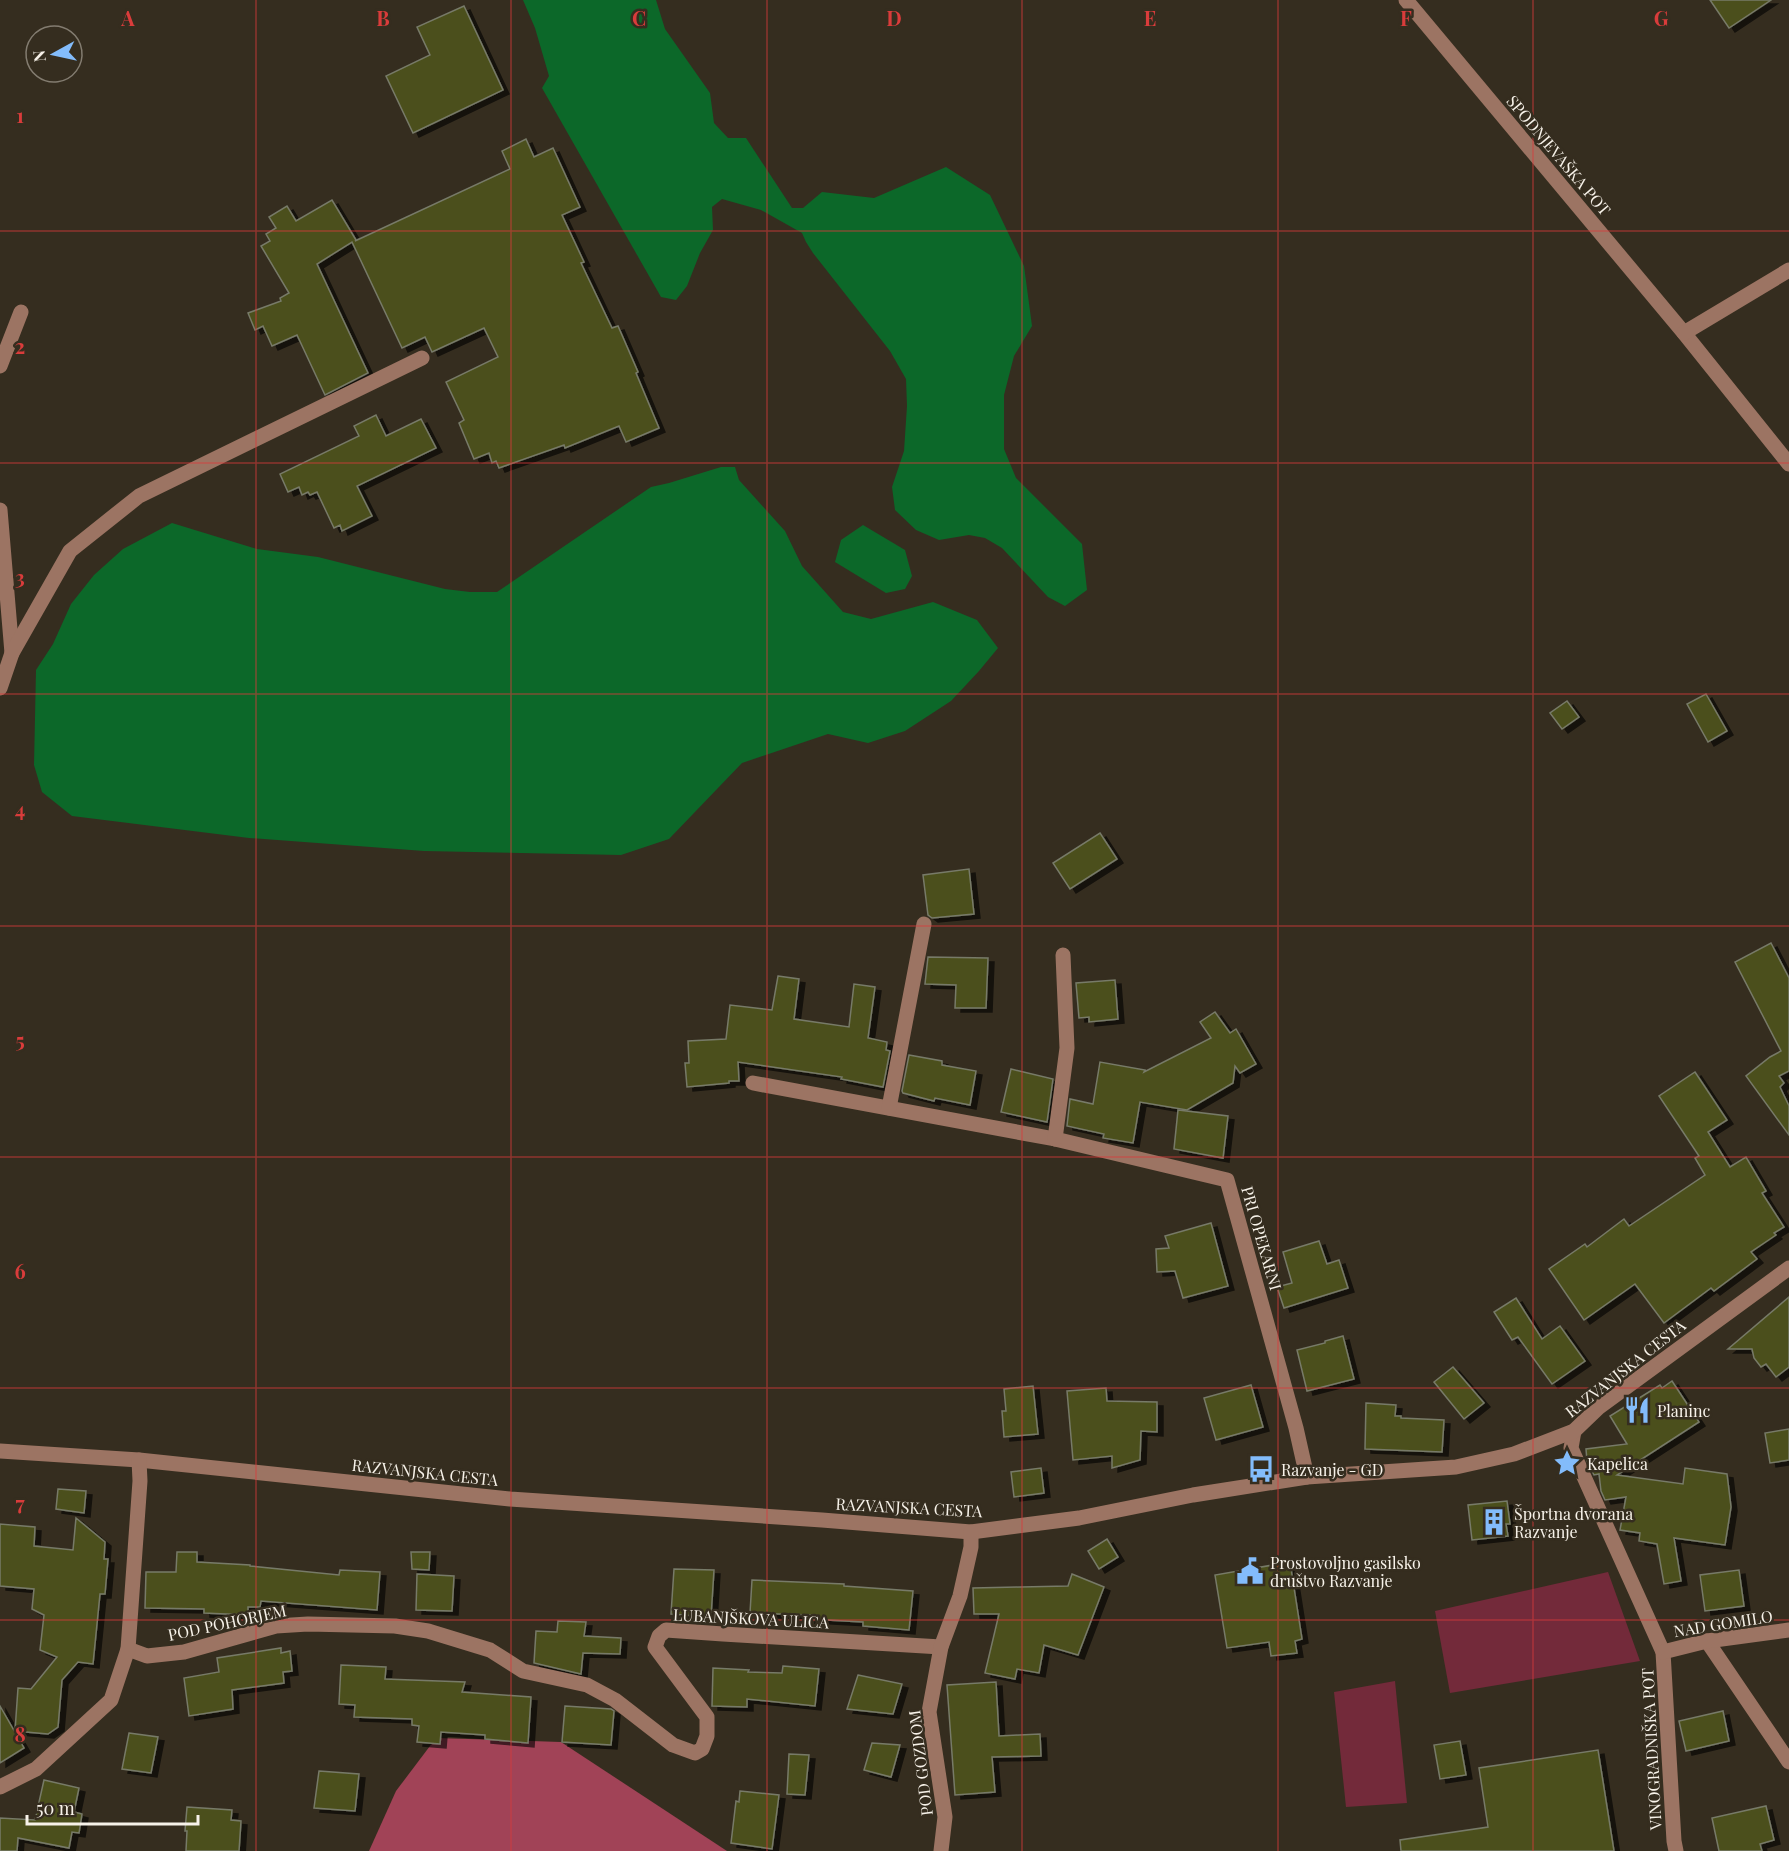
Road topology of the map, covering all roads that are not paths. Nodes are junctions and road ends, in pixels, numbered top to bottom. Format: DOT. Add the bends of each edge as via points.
graph roads {
  1 [pos="1406,0"];
  2 [pos="1789,270"];
  3 [pos="21,312"];
  4 [pos="1684,333"];
  5 [pos="422,358"];
  6 [pos="0,366"];
  7 [pos="1789,464"];
  8 [pos="0,510"];
  9 [pos="12,653"];
  10 [pos="0,688"];
  11 [pos="924,924"];
  12 [pos="1063,954"];
  13 [pos="753,1083"];
  14 [pos="889,1108"];
  15 [pos="1055,1138"];
  16 [pos="1789,1268"];
  17 [pos="1574,1431"];
  18 [pos="0,1451"];
  19 [pos="139,1460"];
  20 [pos="1307,1477"];
  21 [pos="971,1532"];
  22 [pos="1789,1630"];
  23 [pos="1707,1641"];
  24 [pos="941,1647"];
  25 [pos="128,1649"];
  26 [pos="1663,1652"];
  27 [pos="707,1717"];
  28 [pos="1789,1762"];
  29 [pos="0,1787"];
  30 [pos="941,1851"];
  31 [pos="1676,1851"];
  1 -- 4 [label="street, SPODNJEVAŠKA POT"];
  2 -- 4 [label="street"];
  3 -- 6 [label="street"];
  4 -- 7 [label="street, SPODNJEVAŠKA POT"];
  5 -- 9 [label="street" via="139,496 70,551"];
  8 -- 9 [label="street"];
  9 -- 10 [label="street"];
  11 -- 14 [label="street"];
  12 -- 15 [label="street" via="1067,1048"];
  13 -- 14 [label="street, PRI OPEKARNI"];
  14 -- 15 [label="street, PRI OPEKARNI"];
  15 -- 20 [label="street, PRI OPEKARNI" via="1227,1180"];
  16 -- 17 [label="street, RAZVANJSKA CESTA" via="1598,1408"];
  17 -- 20 [label="street, RAZVANJSKA CESTA" via="1514,1454 1456,1467"];
  17 -- 26 [label="street, VINOGRADNIŠKA POT" via="1571,1448"];
  18 -- 19 [label="street, RAZVANJSKA CESTA"];
  19 -- 21 [label="street, RAZVANJSKA CESTA" via="510,1499"];
  19 -- 25 [label="street"];
  20 -- 21 [label="street, RAZVANJSKA CESTA" via="1079,1518"];
  21 -- 24 [label="street, POD GOZDOM" via="960,1596"];
  22 -- 23 [label="street, NAD GOMILO"];
  23 -- 26 [label="street, NAD GOMILO"];
  23 -- 28 [label="street"];
  24 -- 27 [label="street, LUBANJŠKOVA ULICA" via="666,1630 658,1636 655,1647"];
  24 -- 30 [label="street, POD GOZDOM" via="929,1712 945,1817"];
  25 -- 27 [label="street, POD POHORJEM" via="147,1656 184,1652 276,1626 395,1626 428,1631 490,1650 523,1671 587,1685 615,1700 673,1745 695,1753 702,1749 707,1736"];
  25 -- 29 [label="street" via="111,1700 36,1769"];
  26 -- 31 [label="street, VINOGRADNIŠKA POT"];
}
